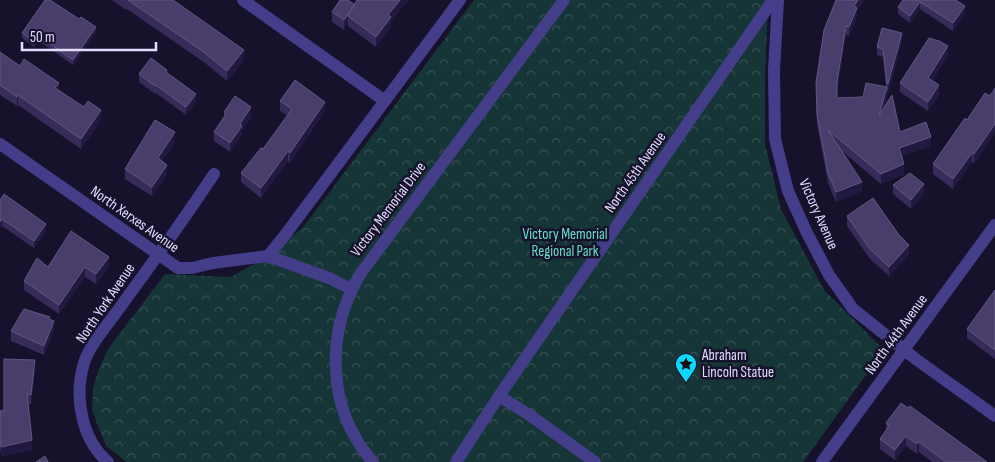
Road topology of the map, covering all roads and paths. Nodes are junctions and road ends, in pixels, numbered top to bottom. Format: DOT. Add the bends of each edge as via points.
graph roads {
  1 [pos="243,0"];
  2 [pos="460,0"];
  3 [pos="564,0"];
  4 [pos="773,0"];
  5 [pos="778,0"];
  6 [pos="386,101"];
  7 [pos="0,144"];
  8 [pos="214,174"];
  9 [pos="995,225"];
  10 [pos="158,254"];
  11 [pos="268,256"];
  12 [pos="351,289"];
  13 [pos="903,350"];
  14 [pos="499,396"];
  15 [pos="995,416"];
  16 [pos="108,462"];
  17 [pos="373,462"];
  18 [pos="456,462"];
  19 [pos="596,462"];
  20 [pos="822,462"];
  1 -- 6 [label="street"];
  2 -- 6 [label="street"];
  3 -- 12 [label="street, Victory Memorial Drive"];
  4 -- 14 [label="street, North 45th Avenue"];
  5 -- 13 [label="street, Victory Avenue" via="775,139 788,190 829,275 853,309"];
  6 -- 11 [label="street"];
  7 -- 10 [label="street, North Xerxes Avenue"];
  8 -- 10 [label="street, North York Avenue"];
  9 -- 13 [label="street, North 44th Avenue"];
  10 -- 11 [label="street, North Xerxes Avenue" via="178,268"];
  10 -- 16 [label="street, North York Avenue" via="85,362 80,387 81,414 89,438"];
  11 -- 12 [label="street, North Xerxes Avenue"];
  12 -- 17 [label="street, Victory Memorial Drive" via="339,326 335,369 348,426"];
  13 -- 15 [label="street, Victory Avenue"];
  13 -- 20 [label="street, North 44th Avenue"];
  14 -- 18 [label="street, North 45th Avenue"];
  14 -- 19 [label="street"];
}
